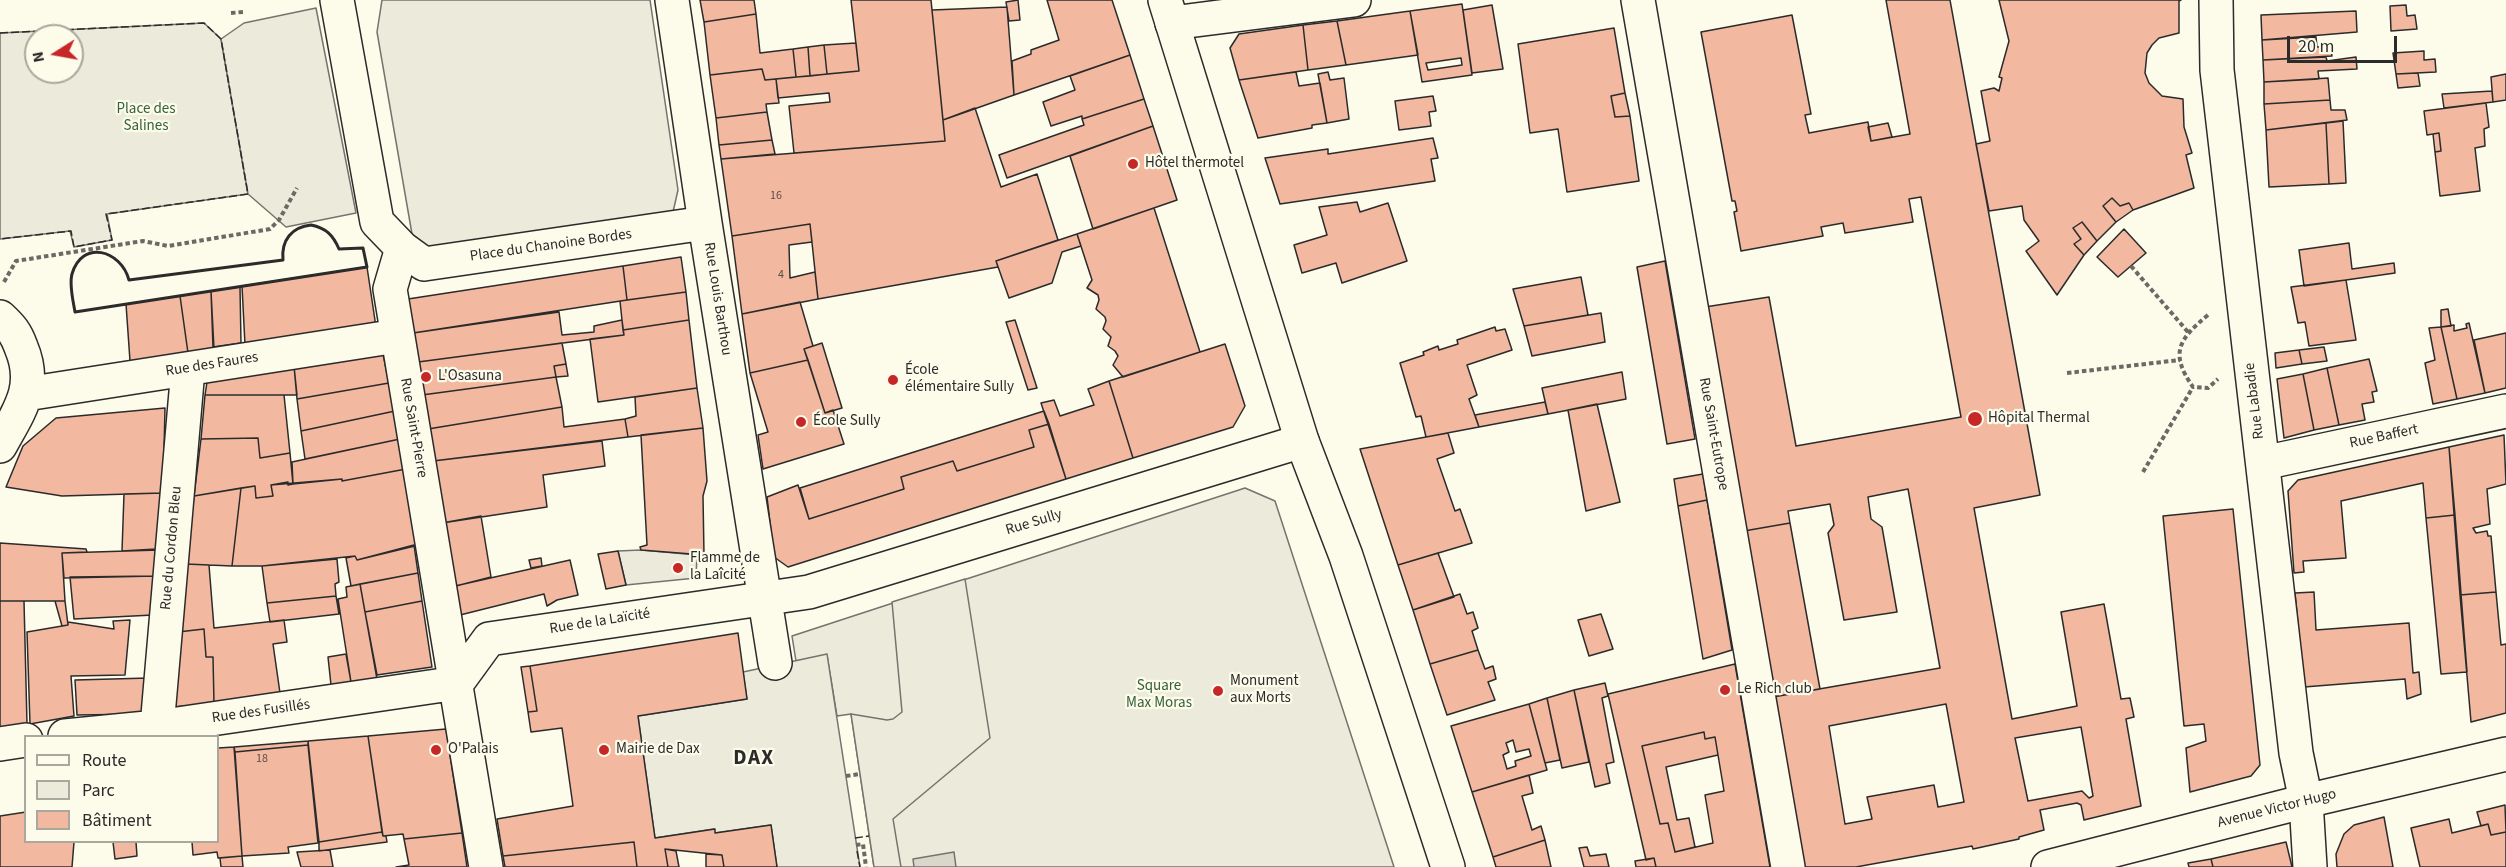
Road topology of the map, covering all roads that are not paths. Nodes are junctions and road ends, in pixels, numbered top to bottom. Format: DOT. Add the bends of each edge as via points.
graph roads {
  1 [pos="337,0"];
  2 [pos="672,0"];
  3 [pos="1354,0"];
  4 [pos="1638,0"];
  5 [pos="2216,0"];
  6 [pos="1169,12"];
  7 [pos="705,223"];
  8 [pos="402,248"];
  9 [pos="0,317"];
  10 [pos="397,336"];
  11 [pos="188,369"];
  12 [pos="26,394"];
  13 [pos="2506,411"];
  14 [pos="1302,441"];
  15 [pos="0,446"];
  16 [pos="2263,463"];
  17 [pos="764,598"];
  18 [pos="775,663"];
  19 [pos="457,683"];
  20 [pos="157,727"];
  21 [pos="75,735"];
  22 [pos="24,740"];
  23 [pos="0,744"];
  24 [pos="2506,754"];
  25 [pos="2306,801"];
  26 [pos="486,867"];
  27 [pos="1448,867"];
  28 [pos="1788,867"];
  29 [pos="2048,867"];
  30 [pos="2310,867"];
  1 -- 8 [label="street" via="377,222"];
  2 -- 7 [label="street, Rue Louis Barthou"];
  3 -- 6 [label="street"];
  4 -- 28 [label="street, Rue Saint-Eutrope"];
  5 -- 16 [label="street, Rue Labadie" via="2217,70"];
  6 -- 14 [label="street"];
  7 -- 8 [label="street, Place du Chanoine Bordes" via="424,264"];
  7 -- 17 [label="street, Rue Louis Barthou"];
  8 -- 10 [label="street, Rue Saint-Pierre" via="390,289"];
  9 -- 12 [label="street" via="14,329 26,357"];
  10 -- 11 [label="street, Rue des Faures"];
  10 -- 19 [label="street, Rue Saint-Pierre"];
  11 -- 12 [label="street, Rue des Faures"];
  11 -- 20 [label="street, Rue du Cordon Bleu"];
  12 -- 15 [label="street"];
  13 -- 16 [label="street, Rue Baffert"];
  14 -- 17 [label="street, Rue Sully" via="809,592"];
  14 -- 27 [label="street" via="1346,556"];
  16 -- 25 [label="street, Rue Labadie" via="2296,753"];
  17 -- 18 [label="street, Rue Louis Barthou"];
  17 -- 19 [label="street, Rue de la Laïcité" via="489,639"];
  19 -- 20 [label="street, Rue des Fusillés"];
  19 -- 26 [label="street, Rue Saint-Pierre"];
  20 -- 21 [label="street, Rue des Fusillés"];
  22 -- 23 [label="street"];
  24 -- 25 [label="street, Avenue Victor Hugo"];
  25 -- 29 [label="street, Avenue Victor Hugo"];
  25 -- 30 [label="street, Rue Labadie"];
}
